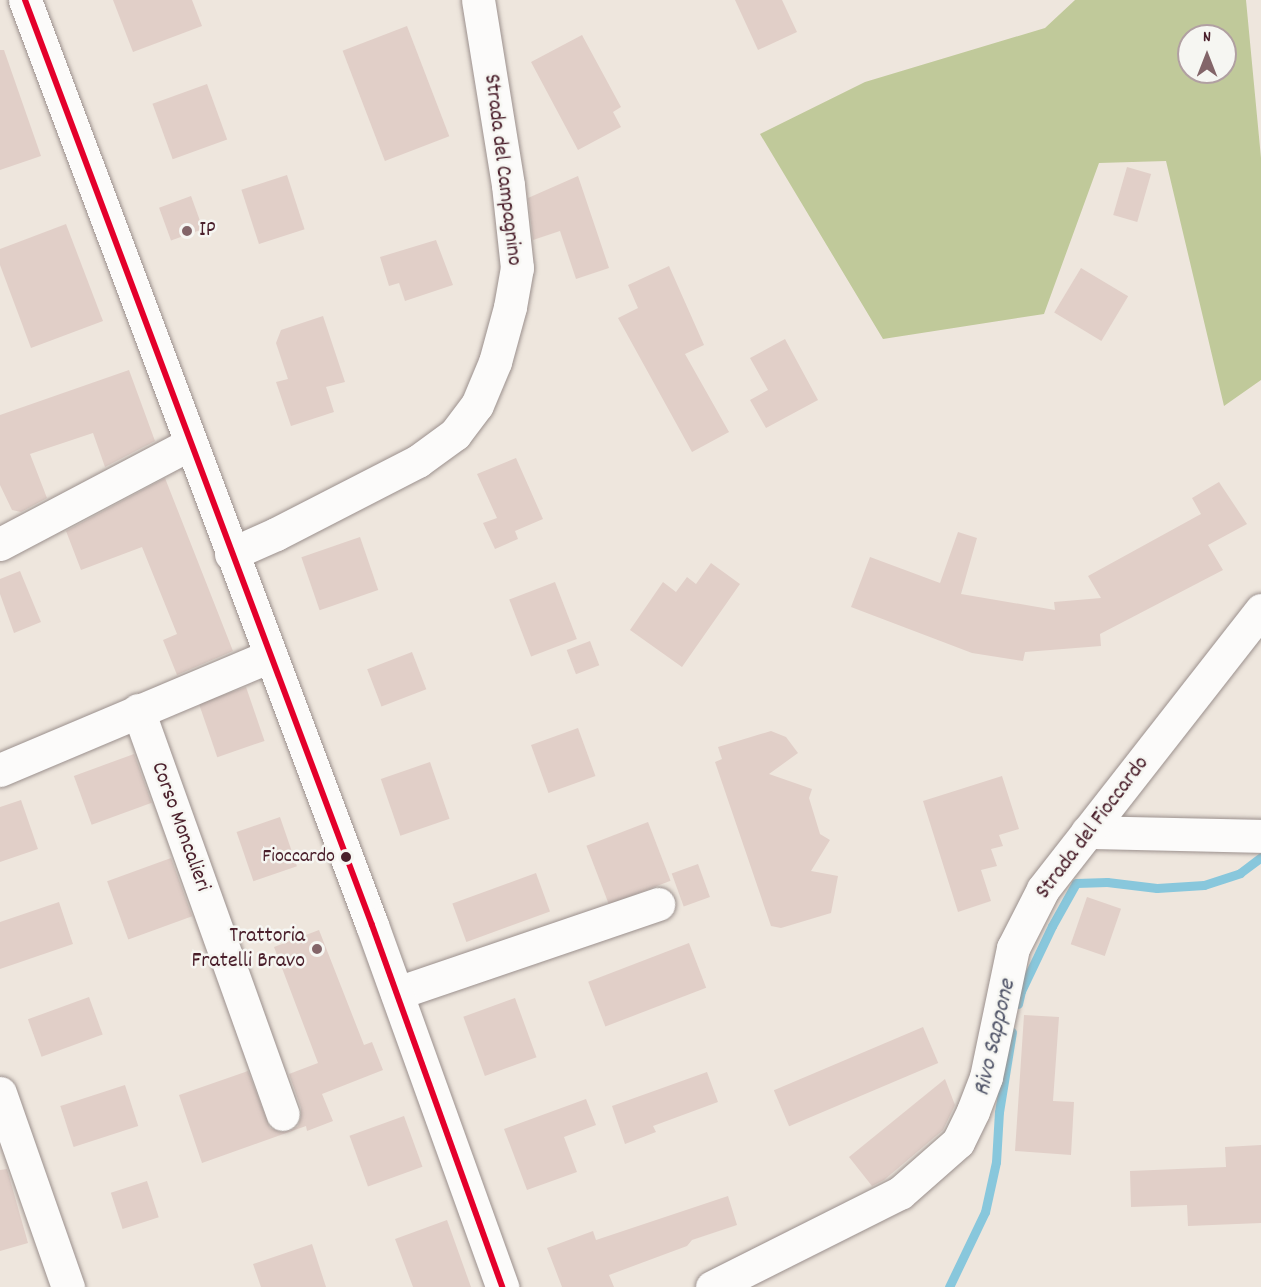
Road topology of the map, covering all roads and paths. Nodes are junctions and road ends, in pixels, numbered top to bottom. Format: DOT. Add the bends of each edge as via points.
graph roads {
  1 [pos="25,0"];
  2 [pos="478,0"];
  3 [pos="190,444"];
  4 [pos="0,544"];
  5 [pos="231,554"];
  6 [pos="1261,610"];
  7 [pos="270,657"];
  8 [pos="138,710"];
  9 [pos="0,770"];
  10 [pos="1087,832"];
  11 [pos="1261,836"];
  12 [pos="658,904"];
  13 [pos="397,993"];
  14 [pos="0,1093"];
  15 [pos="283,1114"];
  16 [pos="68,1287"];
  17 [pos="502,1287"];
  18 [pos="712,1287"];
  1 -- 3 [label="street"];
  2 -- 5 [label="street, Strada del Campagnino" via="508,185 517,268 495,362 477,405 455,434 418,461"];
  3 -- 4 [label="street"];
  3 -- 5 [label="street"];
  5 -- 7 [label="street"];
  6 -- 10 [label="street, Strada del Fioccardo"];
  7 -- 8 [label="street"];
  7 -- 13 [label="street"];
  8 -- 9 [label="street"];
  8 -- 15 [label="street, Corso Moncalieri"];
  10 -- 11 [label="street"];
  10 -- 18 [label="street, Strada del Fioccardo" via="1043,890 1013,948 986,1077 958,1142 900,1193"];
  12 -- 13 [label="street"];
  13 -- 17 [label="street"];
  14 -- 16 [label="street"];
}
